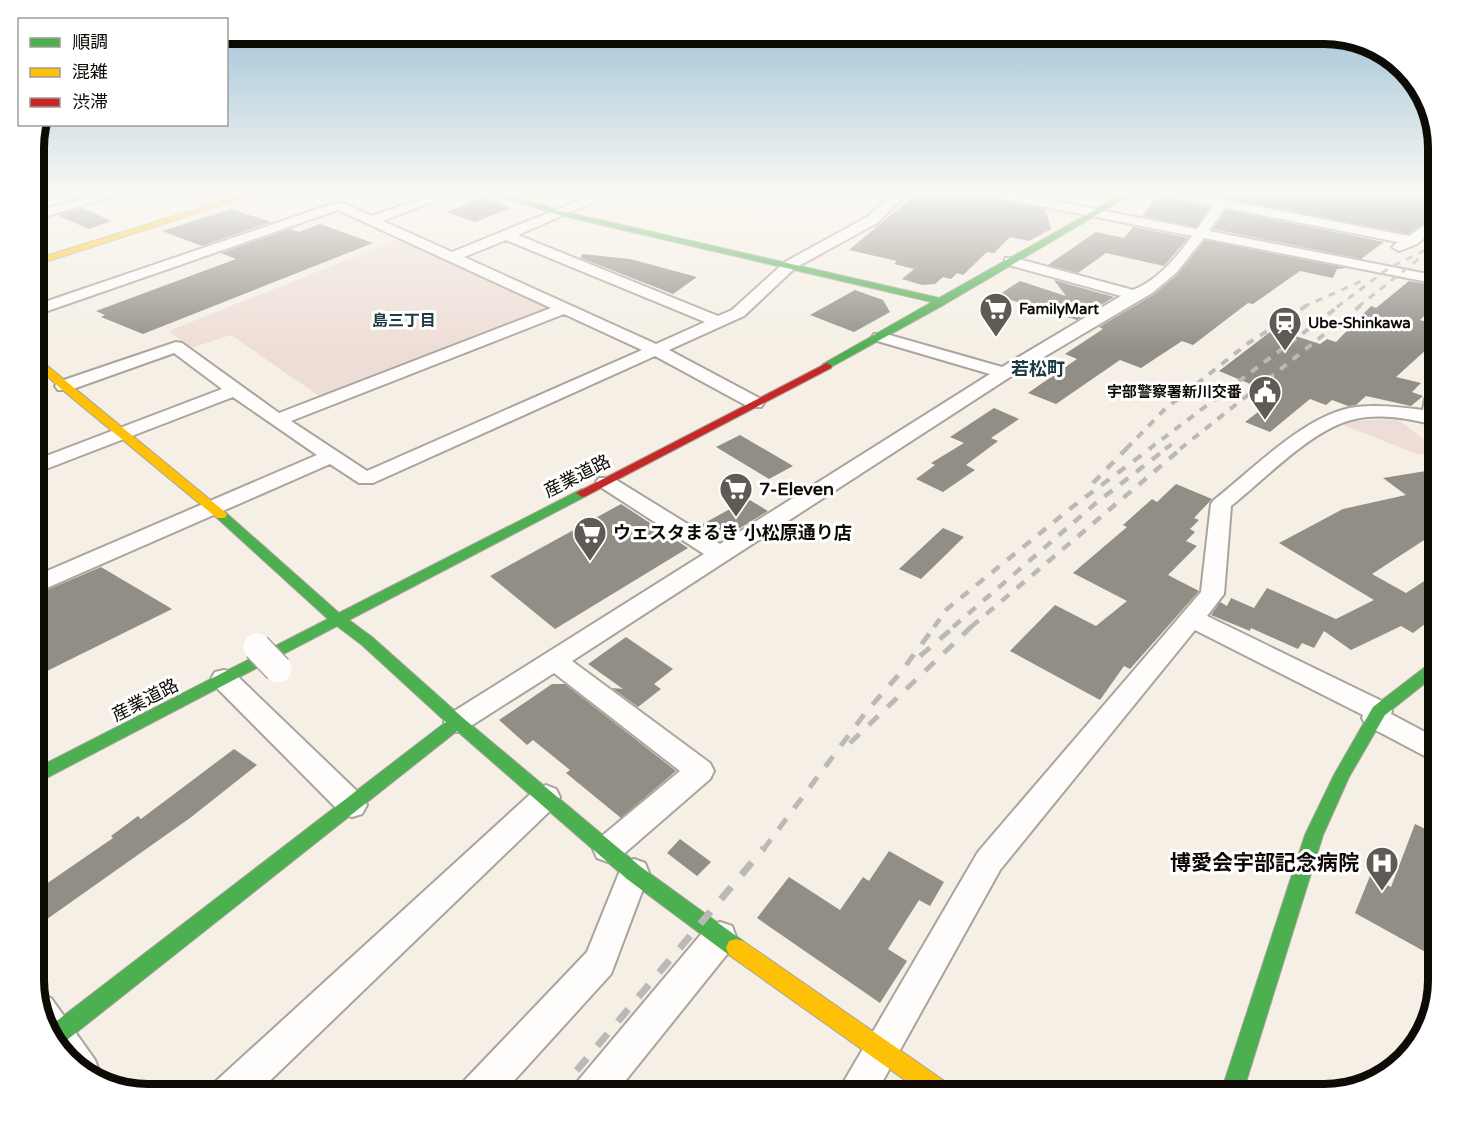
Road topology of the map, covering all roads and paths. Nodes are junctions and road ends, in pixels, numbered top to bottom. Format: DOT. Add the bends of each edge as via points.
graph roads {
  1 [pos="60,246"];
  2 [pos="88,246"];
  3 [pos="223,246"];
  4 [pos="423,246"];
  5 [pos="480,246"];
  6 [pos="532,246"];
  7 [pos="704,246"];
  8 [pos="825,246"];
  9 [pos="1036,246"];
  10 [pos="1191,246"];
  11 [pos="1271,246"];
  12 [pos="1402,246"];
  13 [pos="44,251"];
  14 [pos="450,258"];
  15 [pos="44,260"];
  16 [pos="1010,261"];
  17 [pos="1363,264"];
  18 [pos="790,265"];
  19 [pos="1428,278"];
  20 [pos="1134,295"];
  21 [pos="942,302"];
  22 [pos="44,307"];
  23 [pos="562,309"];
  24 [pos="719,322"];
  25 [pos="880,338"];
  26 [pos="656,350"];
  27 [pos="44,367"];
  28 [pos="1004,373"];
  29 [pos="64,386"];
  30 [pos="235,390"];
  31 [pos="755,403"];
  32 [pos="1428,409"];
  33 [pos="277,420"];
  34 [pos="123,434"];
  35 [pos="330,456"];
  36 [pos="44,464"];
  37 [pos="606,482"];
  38 [pos="211,506"];
  39 [pos="720,554"];
  40 [pos="44,581"];
  41 [pos="1191,618"];
  42 [pos="337,619"];
  43 [pos="257,647"];
  44 [pos="554,659"];
  45 [pos="278,669"];
  46 [pos="1428,673"];
  47 [pos="224,680"];
  48 [pos="1377,715"];
  49 [pos="457,722"];
  50 [pos="1428,746"];
  51 [pos="44,772"];
  52 [pos="546,797"];
  53 [pos="352,805"];
  54 [pos="608,849"];
  55 [pos="634,873"];
  56 [pos="720,937"];
  57 [pos="54,1025"];
  58 [pos="882,1050"];
  59 [pos="240,1084"];
  60 [pos="486,1084"];
  61 [pos="599,1084"];
  62 [pos="862,1084"];
  63 [pos="930,1084"];
  64 [pos="1235,1084"];
  1 -- 13 [label="street"];
  2 -- 15 [label="street"];
  3 -- 22 [label="street"];
  4 -- 14 [label="street"];
  5 -- 14 [label="street"];
  6 -- 24 [label="street"];
  7 -- 18 [label="street"];
  8 -- 18 [label="street"];
  9 -- 16 [label="street, 産業道路"];
  10 -- 20 [label="street" via="1145,293"];
  11 -- 17 [label="street"];
  12 -- 17 [label="street"];
  14 -- 23 [label="street"];
  16 -- 20 [label="street"];
  16 -- 21 [label="street, 産業道路"];
  17 -- 19 [label="street"];
  18 -- 21 [label="street"];
  18 -- 24 [label="street" via="738,313"];
  20 -- 28 [label="street"];
  21 -- 25 [label="street, 産業道路"];
  23 -- 26 [label="street"];
  23 -- 33 [label="street"];
  24 -- 26 [label="street"];
  25 -- 28 [label="street"];
  25 -- 31 [label="street, 産業道路"];
  26 -- 31 [label="street"];
  26 -- 35 [label="street" via="366,479"];
  27 -- 29 [label="street"];
  28 -- 39 [label="street"];
  29 -- 30 [label="street" via="176,347"];
  29 -- 34 [label="street"];
  30 -- 33 [label="street"];
  30 -- 34 [label="street"];
  31 -- 37 [label="street, 産業道路"];
  32 -- 41 [label="street" via="1363,413 1329,420 1221,504 1212,594"];
  33 -- 35 [label="street"];
  34 -- 36 [label="street"];
  34 -- 38 [label="street"];
  35 -- 38 [label="street"];
  37 -- 39 [label="street"];
  37 -- 42 [label="street, 産業道路"];
  38 -- 40 [label="street"];
  38 -- 42 [label="street"];
  39 -- 44 [label="street"];
  41 -- 48 [label="street"];
  41 -- 58 [label="street" via="989,861"];
  42 -- 47 [label="street, 産業道路"];
  42 -- 49 [label="street"];
  43 -- 45 [label="street, bridge"];
  44 -- 49 [label="street"];
  44 -- 54 [label="street" via="700,771"];
  46 -- 48 [label="street"];
  47 -- 51 [label="street, 産業道路"];
  47 -- 53 [label="street"];
  48 -- 50 [label="street"];
  48 -- 64 [label="street" via="1342,775 1314,835"];
  49 -- 52 [label="street"];
  49 -- 53 [label="street"];
  52 -- 54 [label="street"];
  52 -- 59 [label="street"];
  53 -- 57 [label="street"];
  54 -- 55 [label="street"];
  55 -- 56 [label="street"];
  55 -- 60 [label="street" via="599,963"];
  56 -- 58 [label="street"];
  56 -- 61 [label="street"];
  58 -- 62 [label="street"];
  58 -- 63 [label="street"];
}
